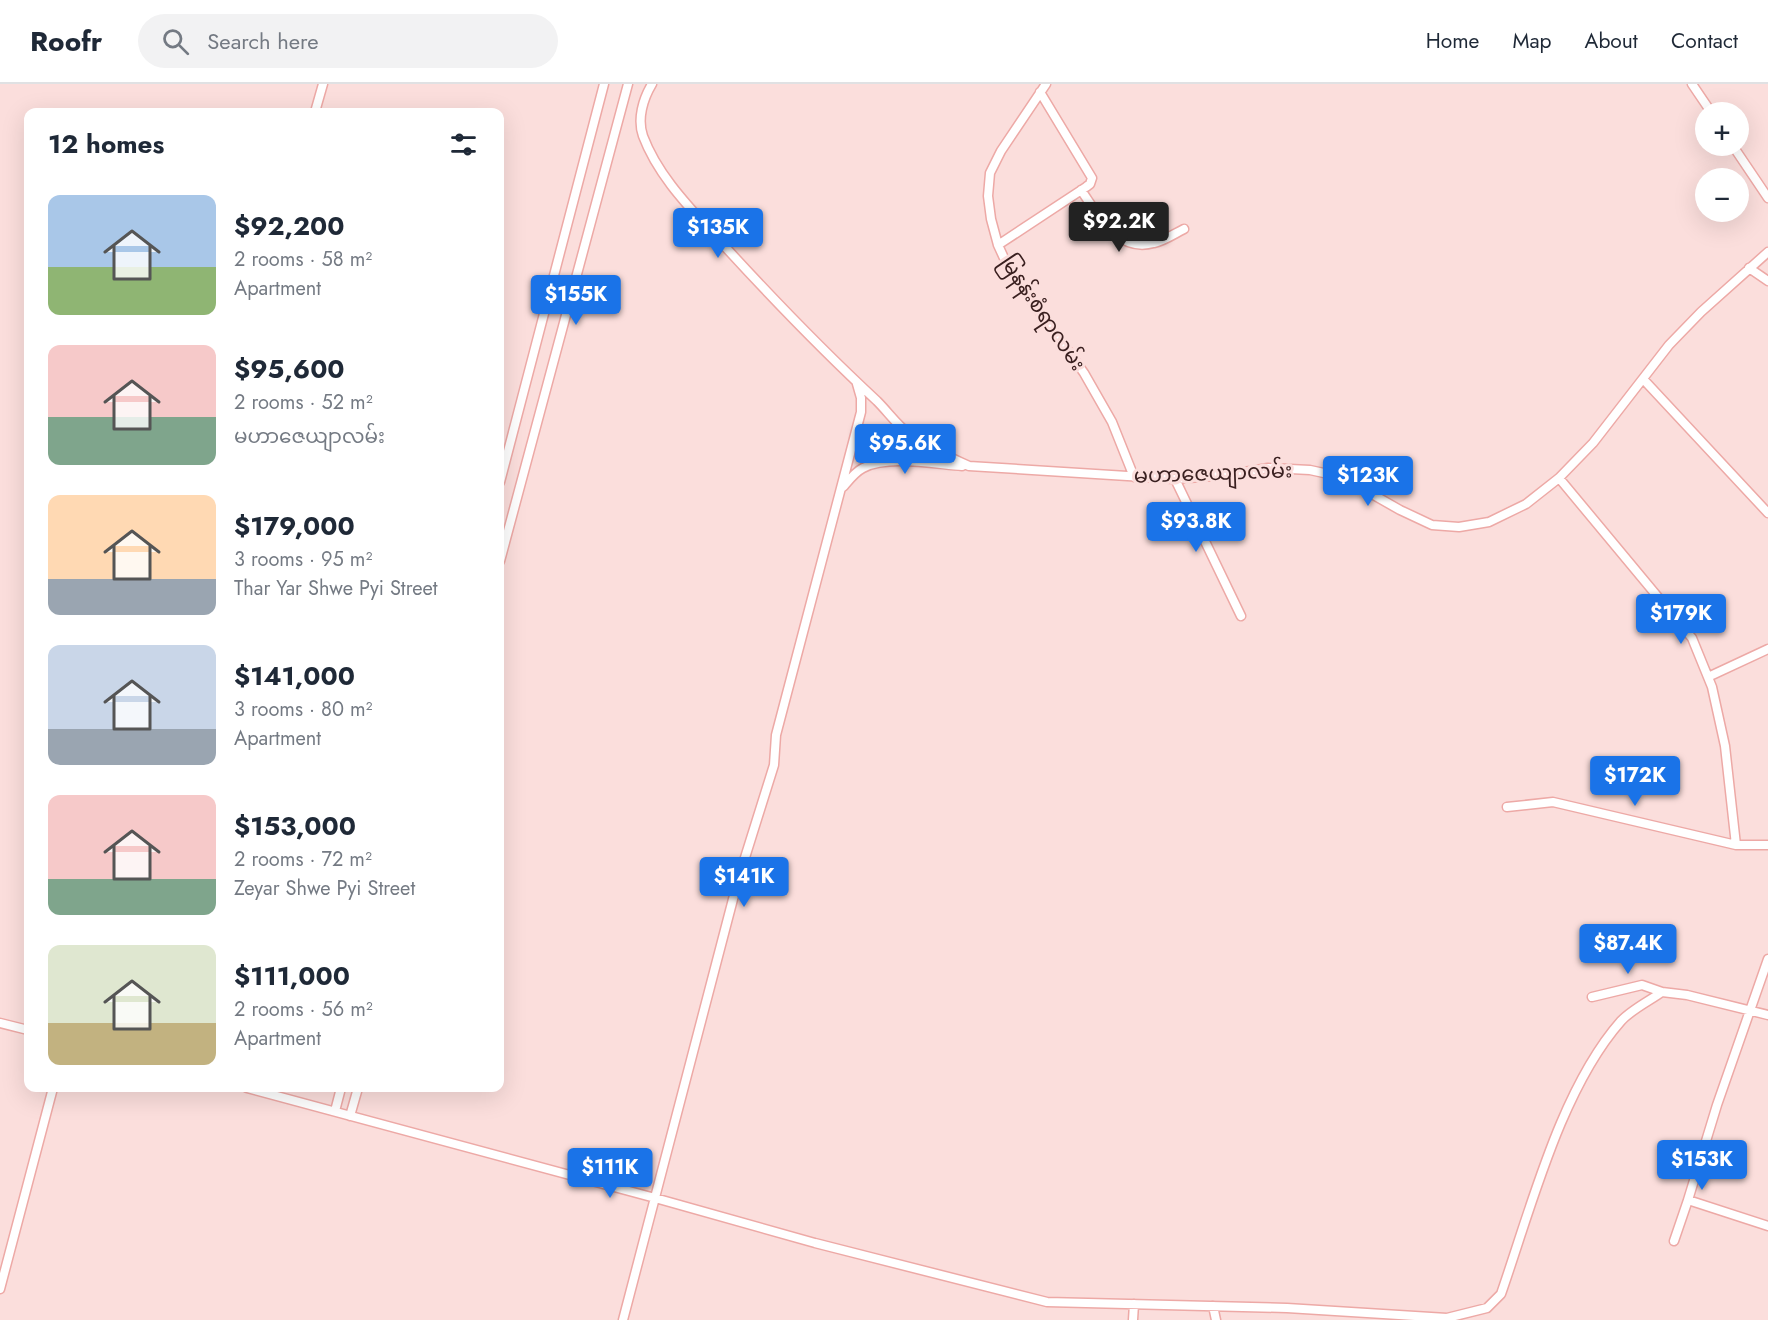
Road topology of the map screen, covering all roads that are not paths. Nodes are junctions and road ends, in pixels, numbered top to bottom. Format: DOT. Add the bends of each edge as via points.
graph roads {
  1 [pos="322,84"];
  2 [pos="604,84"];
  3 [pos="628,84"];
  4 [pos="652,84"];
  5 [pos="1692,84"];
  6 [pos="1043,88"];
  7 [pos="1704,102"];
  8 [pos="316,108"];
  9 [pos="1740,156"];
  10 [pos="1081,190"];
  11 [pos="1768,198"];
  12 [pos="1184,229"];
  13 [pos="998,245"];
  14 [pos="1768,252"];
  15 [pos="1749,268"];
  16 [pos="1768,281"];
  17 [pos="1644,380"];
  18 [pos="857,384"];
  19 [pos="969,466"];
  20 [pos="504,467"];
  21 [pos="1134,477"];
  22 [pos="1559,478"];
  23 [pos="1175,479"];
  24 [pos="841,490"];
  25 [pos="1768,513"];
  26 [pos="504,546"];
  27 [pos="1241,616"];
  28 [pos="1768,649"];
  29 [pos="1708,677"];
  30 [pos="1507,807"];
  31 [pos="1736,845"];
  32 [pos="1768,845"];
  33 [pos="1768,959"];
  34 [pos="1662,992"];
  35 [pos="1592,997"];
  36 [pos="1750,1010"];
  37 [pos="1768,1015"];
  38 [pos="0,1023"];
  39 [pos="24,1029"];
  40 [pos="52,1092"];
  41 [pos="262,1092"];
  42 [pos="340,1092"];
  43 [pos="357,1092"];
  44 [pos="334,1111"];
  45 [pos="350,1116"];
  46 [pos="655,1198"];
  47 [pos="1688,1200"];
  48 [pos="1768,1226"];
  49 [pos="1674,1241"];
  50 [pos="0,1289"];
  51 [pos="1134,1304"];
  52 [pos="1213,1306"];
  53 [pos="622,1320"];
  54 [pos="1133,1320"];
  55 [pos="1216,1320"];
  1 -- 8 [label="street"];
  2 -- 20 [label="street"];
  3 -- 26 [label="street"];
  4 -- 18 [label="street, မဟာဇေယျာလမ်း" via="643,102 642,134 658,166 735,258"];
  5 -- 7 [label="street"];
  6 -- 10 [label="street" via="1090,172 1090,184"];
  6 -- 13 [label="street, မြနန်းစံရာလမ်း" via="990,173 988,196"];
  9 -- 11 [label="street"];
  10 -- 12 [label="street" via="1122,241 1152,244"];
  10 -- 13 [label="street"];
  13 -- 21 [label="street, မြနန်းစံရာလမ်း" via="1009,269 1084,373 1112,422"];
  14 -- 15 [label="street, မဟာဇေယျာလမ်း"];
  15 -- 16 [label="street"];
  15 -- 17 [label="street, မဟာဇေယျာလမ်း" via="1669,345"];
  17 -- 22 [label="street, မဟာဇေယျာလမ်း"];
  17 -- 25 [label="street"];
  18 -- 19 [label="street, မဟာဇေယျာလမ်း" via="908,433"];
  18 -- 24 [label="street" via="861,412"];
  19 -- 21 [label="street, မဟာဇေယျာလမ်း"];
  19 -- 24 [label="street" via="877,462 862,468"];
  21 -- 23 [label="street, မဟာဇေယျာလမ်း"];
  22 -- 23 [label="street, မဟာဇေယျာလမ်း" via="1526,504 1489,522 1459,527 1432,525 1342,477 1310,470 1268,468"];
  22 -- 29 [label="street" via="1692,638"];
  23 -- 27 [label="street"];
  24 -- 46 [label="street" via="776,735 774,765 738,880"];
  28 -- 29 [label="street"];
  29 -- 31 [label="street" via="1725,746"];
  30 -- 31 [label="street" via="1553,802"];
  31 -- 32 [label="street"];
  33 -- 36 [label="street"];
  34 -- 35 [label="street" via="1642,985"];
  34 -- 36 [label="street"];
  34 -- 52 [label="street" via="1622,1020 1590,1062 1554,1140 1501,1294 1487,1308 1447,1318"];
  36 -- 37 [label="street"];
  36 -- 47 [label="street"];
  38 -- 39 [label="street"];
  40 -- 50 [label="street"];
  41 -- 44 [label="street"];
  42 -- 44 [label="street"];
  43 -- 45 [label="street"];
  44 -- 45 [label="street"];
  45 -- 46 [label="street"];
  46 -- 51 [label="street" via="1047,1302"];
  46 -- 53 [label="street"];
  47 -- 48 [label="street"];
  47 -- 49 [label="street"];
  51 -- 52 [label="street"];
  51 -- 54 [label="street"];
  52 -- 55 [label="street"];
}
